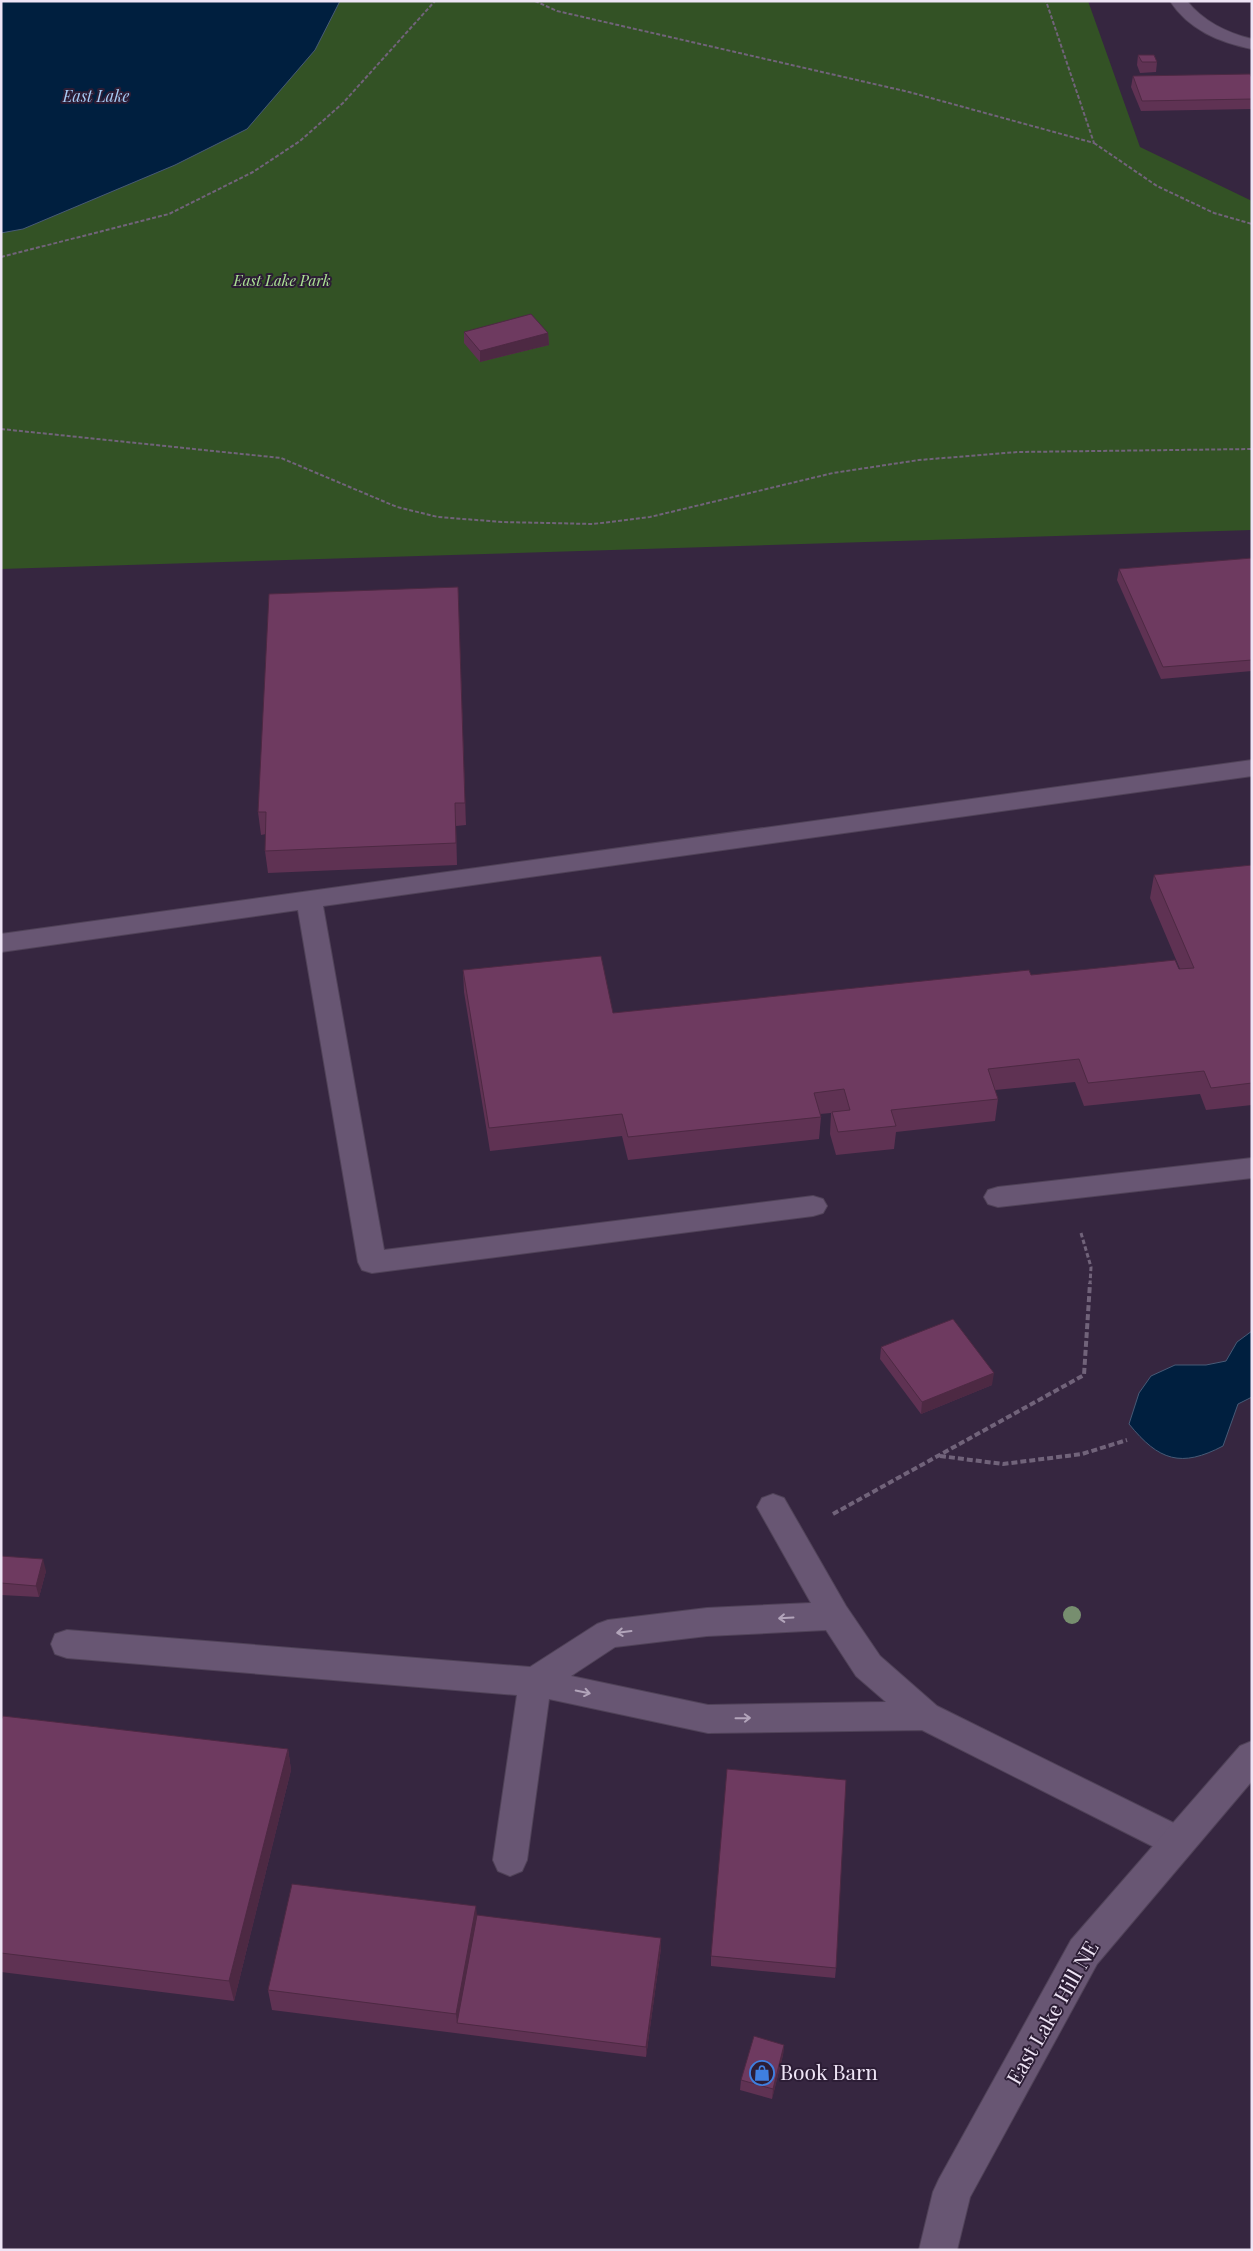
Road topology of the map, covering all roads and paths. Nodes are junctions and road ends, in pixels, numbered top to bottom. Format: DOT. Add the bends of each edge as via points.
graph roads {
  1 [pos="435,1"];
  2 [pos="535,1"];
  3 [pos="1046,1"];
  4 [pos="1178,1"];
  5 [pos="1252,44"];
  6 [pos="1094,143"];
  7 [pos="1252,224"];
  8 [pos="1,257"];
  9 [pos="1,429"];
  10 [pos="1252,449"];
  11 [pos="1252,768"];
  12 [pos="309,900"];
  13 [pos="1,943"];
  14 [pos="1252,1168"];
  15 [pos="1068,1189"];
  16 [pos="998,1197"];
  17 [pos="813,1206"];
  18 [pos="1127,1440"];
  19 [pos="939,1456"];
  20 [pos="772,1507"];
  21 [pos="789,1538"];
  22 [pos="834,1616"];
  23 [pos="67,1644"];
  24 [pos="535,1682"];
  25 [pos="925,1716"];
  26 [pos="1252,1756"];
  27 [pos="1178,1842"];
  28 [pos="510,1860"];
  29 [pos="938,2250"];
  1 -- 8 [label="path" via="343,103 300,141 253,172 168,214"];
  2 -- 6 [label="path" via="565,13 909,92"];
  3 -- 6 [label="path"];
  4 -- 5 [label="street" via="1188,15 1230,40"];
  6 -- 7 [label="path" via="1157,186 1214,213"];
  9 -- 10 [label="path" via="280,458 397,507 438,517 593,524 670,513 833,473 919,460 1018,452"];
  11 -- 12 [label="street"];
  12 -- 13 [label="street"];
  12 -- 17 [label="street" via="372,1262"];
  14 -- 15 [label="street"];
  15 -- 16 [label="street"];
  15 -- 19 [label="path" via="1092,1267 1084,1375"];
  18 -- 19 [label="path" via="1082,1454 1003,1464"];
  19 -- 21 [label="path"];
  20 -- 21 [label="street"];
  21 -- 22 [label="street"];
  22 -- 24 [label="street, one-way" via="707,1622 608,1634"];
  22 -- 25 [label="street" via="868,1666"];
  23 -- 24 [label="street"];
  24 -- 25 [label="street, one-way" via="708,1719"];
  24 -- 28 [label="street"];
  25 -- 27 [label="street"];
  26 -- 27 [label="street, East Lake Hill NE"];
  27 -- 29 [label="street, East Lake Hill NE" via="1084,1952 952,2192"];
}
